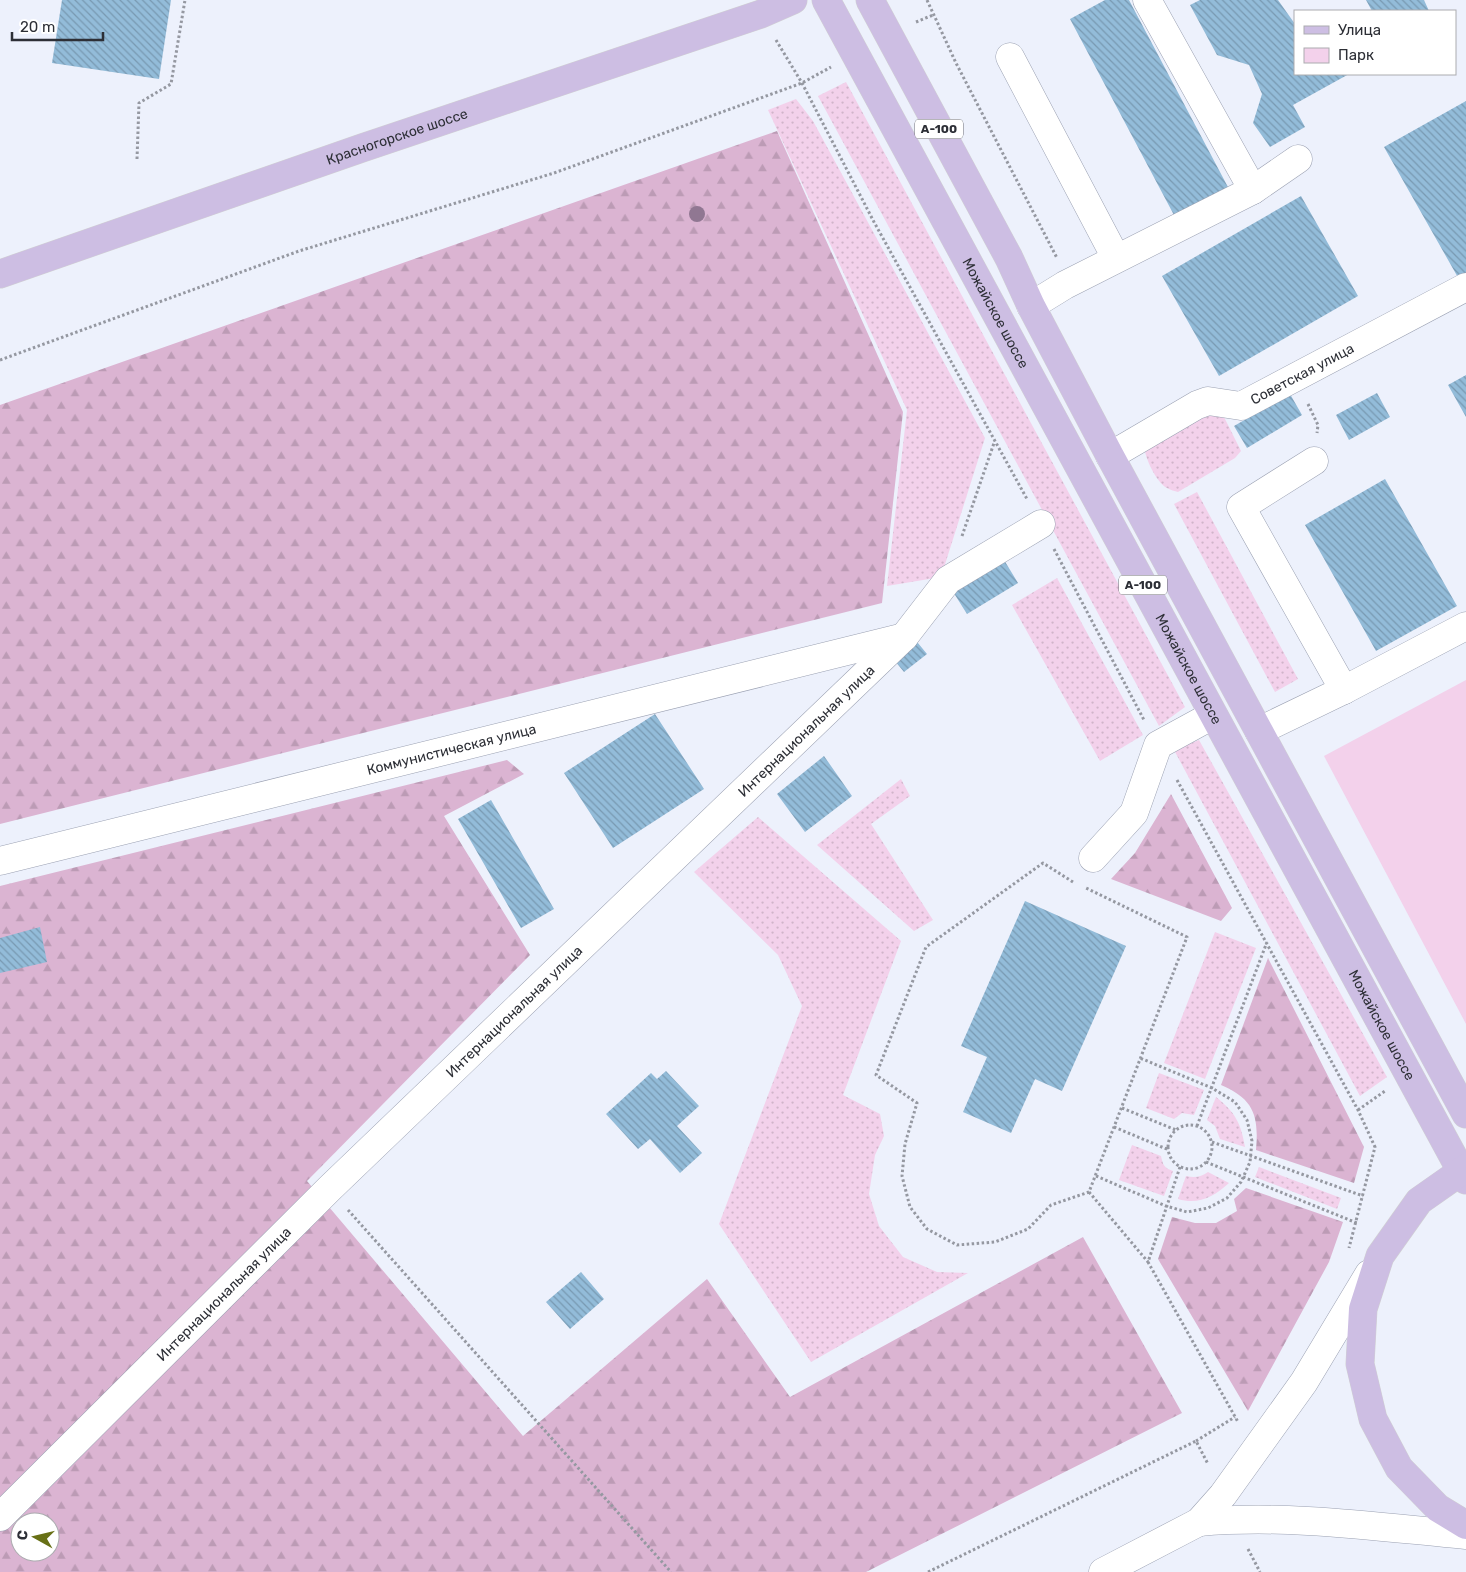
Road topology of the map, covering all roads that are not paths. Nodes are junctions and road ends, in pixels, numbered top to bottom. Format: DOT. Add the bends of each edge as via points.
graph roads {
  1 [pos="793,0"];
  2 [pos="826,0"];
  3 [pos="870,0"];
  4 [pos="1147,0"];
  5 [pos="1010,57"];
  6 [pos="1298,160"];
  7 [pos="1253,190"];
  8 [pos="1116,258"];
  9 [pos="0,274"];
  10 [pos="1466,287"];
  11 [pos="1031,306"];
  12 [pos="1110,456"];
  13 [pos="1314,461"];
  14 [pos="1041,524"];
  15 [pos="1466,626"];
  16 [pos="904,637"];
  17 [pos="1344,690"];
  18 [pos="1213,715"];
  19 [pos="1259,731"];
  20 [pos="1093,858"];
  21 [pos="0,861"];
  22 [pos="1466,1114"];
  23 [pos="1464,1173"];
  24 [pos="1380,1256"];
  25 [pos="4,1504"];
  26 [pos="1199,1522"];
  27 [pos="1466,1525"];
  28 [pos="1466,1535"];
  29 [pos="1103,1572"];
  1 -- 9 [label="main road, Красногорское шоссе" via="761,14"];
  2 -- 18 [label="main road, Можайское шоссе / А-100"];
  3 -- 11 [label="main road, А-100" via="1009,258"];
  4 -- 7 [label="street"];
  5 -- 8 [label="street"];
  6 -- 7 [label="street"];
  7 -- 8 [label="street"];
  8 -- 11 [label="street" via="1064,284"];
  10 -- 12 [label="street, Советская улица" via="1241,406 1208,401 1197,405"];
  11 -- 12 [label="main road, А-100"];
  12 -- 19 [label="main road, А-100"];
  13 -- 17 [label="street" via="1241,507"];
  14 -- 16 [label="street, Интернациональная улица" via="948,580"];
  15 -- 17 [label="street"];
  16 -- 21 [label="street, Коммунистическая улица"];
  16 -- 25 [label="street, Интернациональная улица"];
  17 -- 19 [label="street"];
  18 -- 20 [label="street" via="1158,746 1134,813"];
  18 -- 23 [label="main road, Можайское шоссе / А-100"];
  19 -- 22 [label="main road, А-100"];
  23 -- 24 [label="main road" via="1419,1201"];
  24 -- 26 [label="street" via="1304,1382"];
  24 -- 27 [label="main road" via="1363,1309 1360,1364 1373,1419 1399,1468 1438,1508"];
  26 -- 28 [label="street" via="1234,1519 1331,1522"];
  26 -- 29 [label="street"];
}
